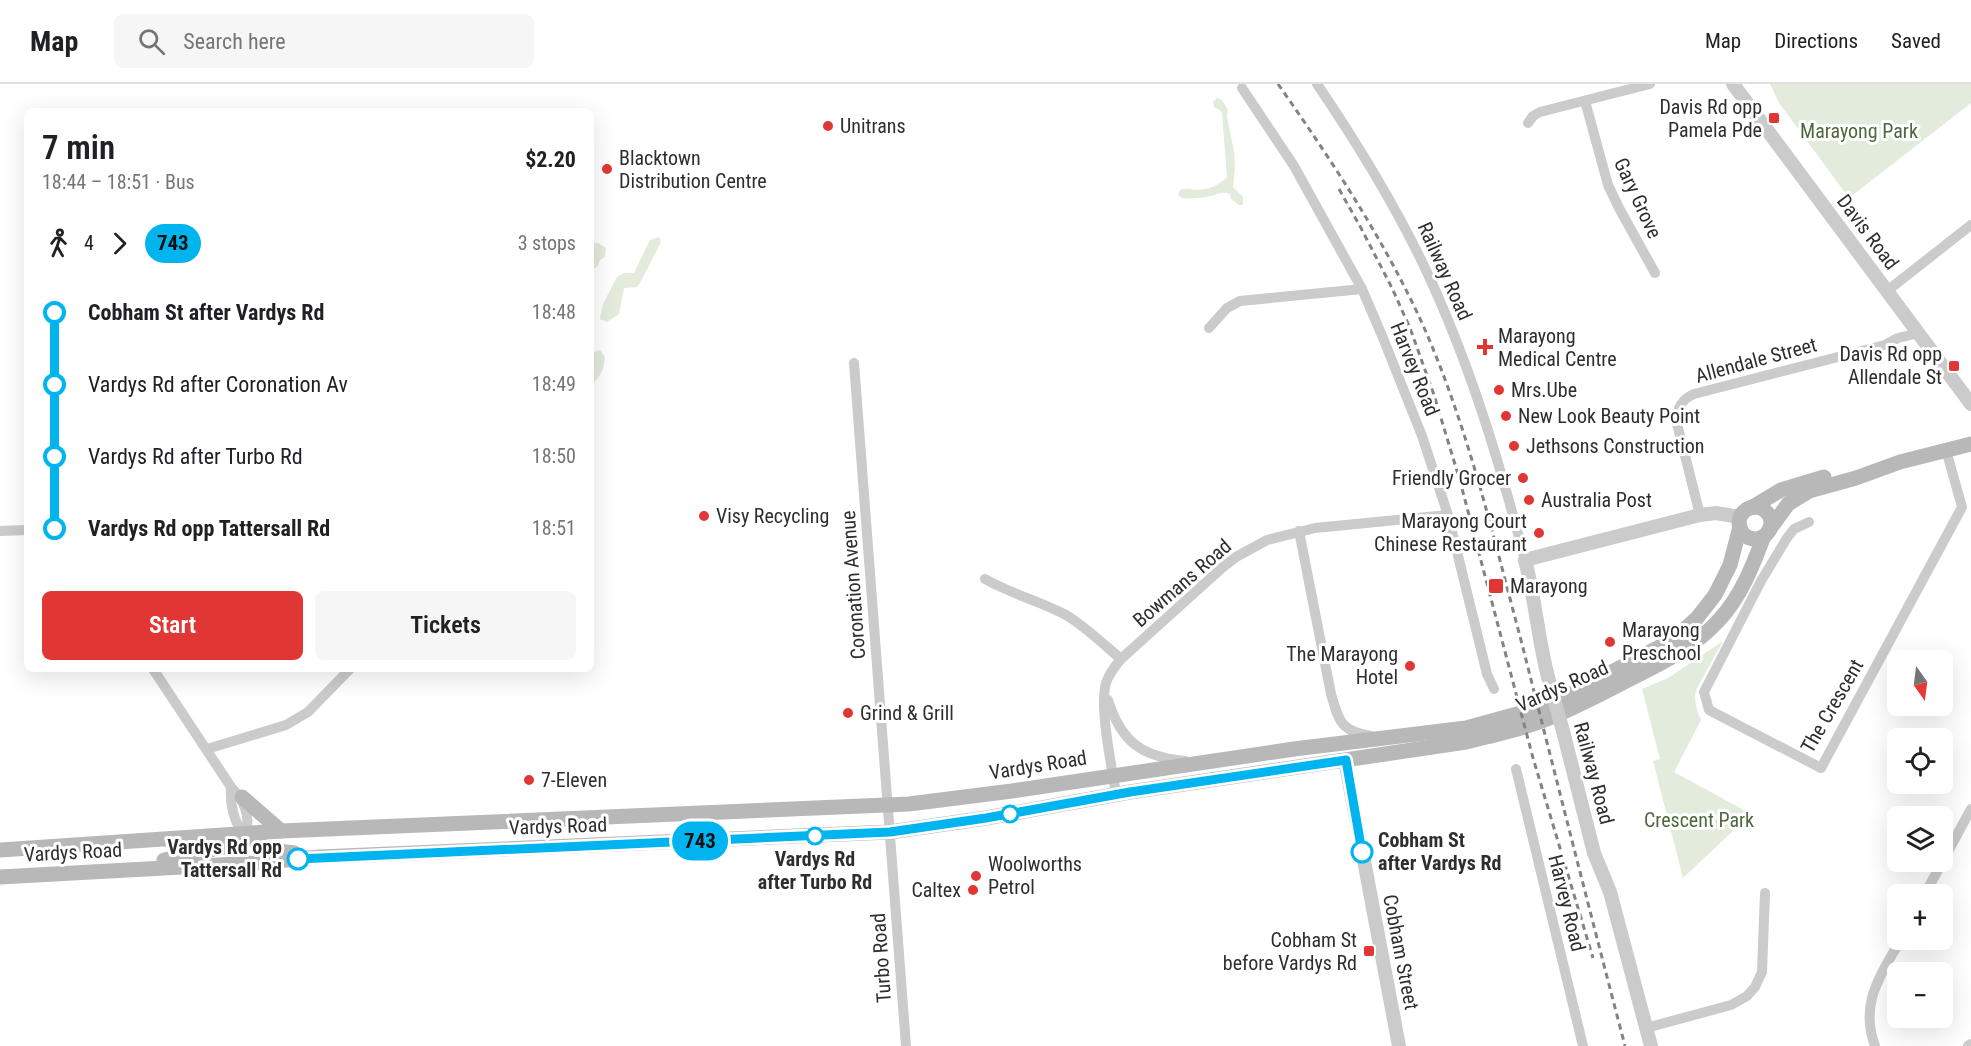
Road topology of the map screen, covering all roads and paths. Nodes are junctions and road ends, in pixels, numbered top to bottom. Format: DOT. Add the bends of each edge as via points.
graph roads {
  1 [pos="1317,84"];
  2 [pos="1650,84"];
  3 [pos="1733,84"];
  4 [pos="1242,88"];
  5 [pos="1585,101"];
  6 [pos="1528,123"];
  7 [pos="1971,225"];
  8 [pos="1654,273"];
  9 [pos="1362,289"];
  10 [pos="1887,291"];
  11 [pos="1209,327"];
  12 [pos="1918,333"];
  13 [pos="854,363"];
  14 [pos="1971,404"];
  15 [pos="1971,444"];
  16 [pos="1947,450"];
  17 [pos="1900,462"];
  18 [pos="1448,515"];
  19 [pos="1700,515"];
  20 [pos="1744,517"];
  21 [pos="1809,522"];
  22 [pos="24,530"];
  23 [pos="0,531"];
  24 [pos="1299,531"];
  25 [pos="1766,533"];
  26 [pos="1525,560"];
  27 [pos="985,579"];
  28 [pos="1120,659"];
  29 [pos="155,672"];
  30 [pos="347,672"];
  31 [pos="1494,689"];
  32 [pos="1105,691"];
  33 [pos="1390,739"];
  34 [pos="207,749"];
  35 [pos="1294,749"];
  36 [pos="1346,760"];
  37 [pos="1211,761"];
  38 [pos="1516,769"];
  39 [pos="1113,775"];
  40 [pos="236,792"];
  41 [pos="1116,794"];
  42 [pos="887,806"];
  43 [pos="1971,809"];
  44 [pos="280,831"];
  45 [pos="890,832"];
  46 [pos="245,834"];
  47 [pos="0,850"];
  48 [pos="320,857"];
  49 [pos="117,871"];
  50 [pos="0,877"];
  51 [pos="1930,884"];
  52 [pos="1765,893"];
  53 [pos="1895,950"];
  54 [pos="1646,1028"];
  55 [pos="906,1046"];
  56 [pos="1399,1046"];
  57 [pos="1583,1046"];
  58 [pos="1651,1046"];
  59 [pos="1875,1046"];
  1 -- 26 [label="street, Railway Road" via="1365,156 1438,296 1488,429"];
  2 -- 5 [label="street"];
  3 -- 10 [label="street, Davis Road"];
  4 -- 9 [label="street, Harvey Road" via="1294,166"];
  5 -- 6 [label="street" via="1540,112"];
  5 -- 8 [label="street, Gary Grove" via="1608,185"];
  7 -- 10 [label="street"];
  9 -- 11 [label="street" via="1240,301"];
  9 -- 18 [label="street, Harvey Road" via="1422,436"];
  10 -- 12 [label="street, Davis Road"];
  12 -- 14 [label="street, Davis Road"];
  12 -- 19 [label="street, Allendale Street" via="1685,398 1676,415 1677,424"];
  13 -- 42 [label="street, Coronation Avenue"];
  15 -- 16 [label="main road"];
  16 -- 17 [label="main road"];
  16 -- 21 [label="street, The Crescent" via="1962,507 1821,768 1709,710 1704,692 1787,538 1794,529"];
  17 -- 20 [label="main road" via="1806,481 1775,493"];
  17 -- 25 [label="main road, Vardys Road" via="1797,497"];
  18 -- 24 [label="street, Bowmans Road"];
  18 -- 31 [label="street, Harvey Road"];
  19 -- 20 [label="street"];
  19 -- 26 [label="street"];
  20 -- 25 [label="main road" via="1742,532 1749,538"];
  20 -- 25 [label="main road" via="1761,508 1768,515 1770,525"];
  20 -- 33 [label="main road, Vardys Road" via="1730,565 1715,595 1673,640 1532,710 1466,728"];
  22 -- 23 [label="street"];
  24 -- 28 [label="street, Bowmans Road" via="1267,540 1236,556"];
  24 -- 33 [label="street" via="1337,715 1346,729 1357,734"];
  25 -- 36 [label="main road, Vardys Road" via="1737,596 1720,619 1698,641 1671,659 1556,715 1517,729 1433,748"];
  26 -- 54 [label="street, Railway Road, bridge" via="1548,677 1594,853 1610,892"];
  27 -- 28 [label="street" via="1066,615"];
  28 -- 32 [label="street, Bowmans Road"];
  29 -- 34 [label="street"];
  30 -- 34 [label="street" via="308,712 286,725"];
  32 -- 37 [label="street" via="1120,730 1144,752 1170,760"];
  32 -- 39 [label="street, Bowmans Road"];
  33 -- 35 [label="main road, Vardys Road"];
  33 -- 36 [label="main road, Vardys Road" via="1356,749"];
  34 -- 40 [label="street"];
  35 -- 36 [label="main road, Vardys Road" via="1333,751"];
  35 -- 37 [label="main road, Vardys Road"];
  36 -- 41 [label="main road, Vardys Road"];
  36 -- 56 [label="street, Cobham Street"];
  37 -- 39 [label="main road, Vardys Road"];
  38 -- 57 [label="street, Harvey Road"];
  39 -- 41 [label="street, Vardys Road"];
  39 -- 42 [label="main road, Vardys Road"];
  40 -- 44 [label="main road"];
  40 -- 46 [label="street" via="230,800 238,827"];
  41 -- 45 [label="main road, Vardys Road"];
  42 -- 44 [label="main road, Vardys Road"];
  42 -- 45 [label="street, Coronation Avenue"];
  43 -- 51 [label="street"];
  44 -- 46 [label="main road, Vardys Road"];
  45 -- 48 [label="main road, Vardys Road"];
  45 -- 55 [label="street, Turbo Road"];
  46 -- 47 [label="main road, Vardys Road"];
  46 -- 48 [label="main road" via="266,848"];
  46 -- 49 [label="main road" via="229,846"];
  48 -- 49 [label="main road, Vardys Road"];
  49 -- 50 [label="main road, Vardys Road"];
  52 -- 54 [label="street" via="1762,972 1755,987 1731,1005"];
  53 -- 59 [label="street" via="1871,998"];
  54 -- 58 [label="street, Railway Road"];
}
